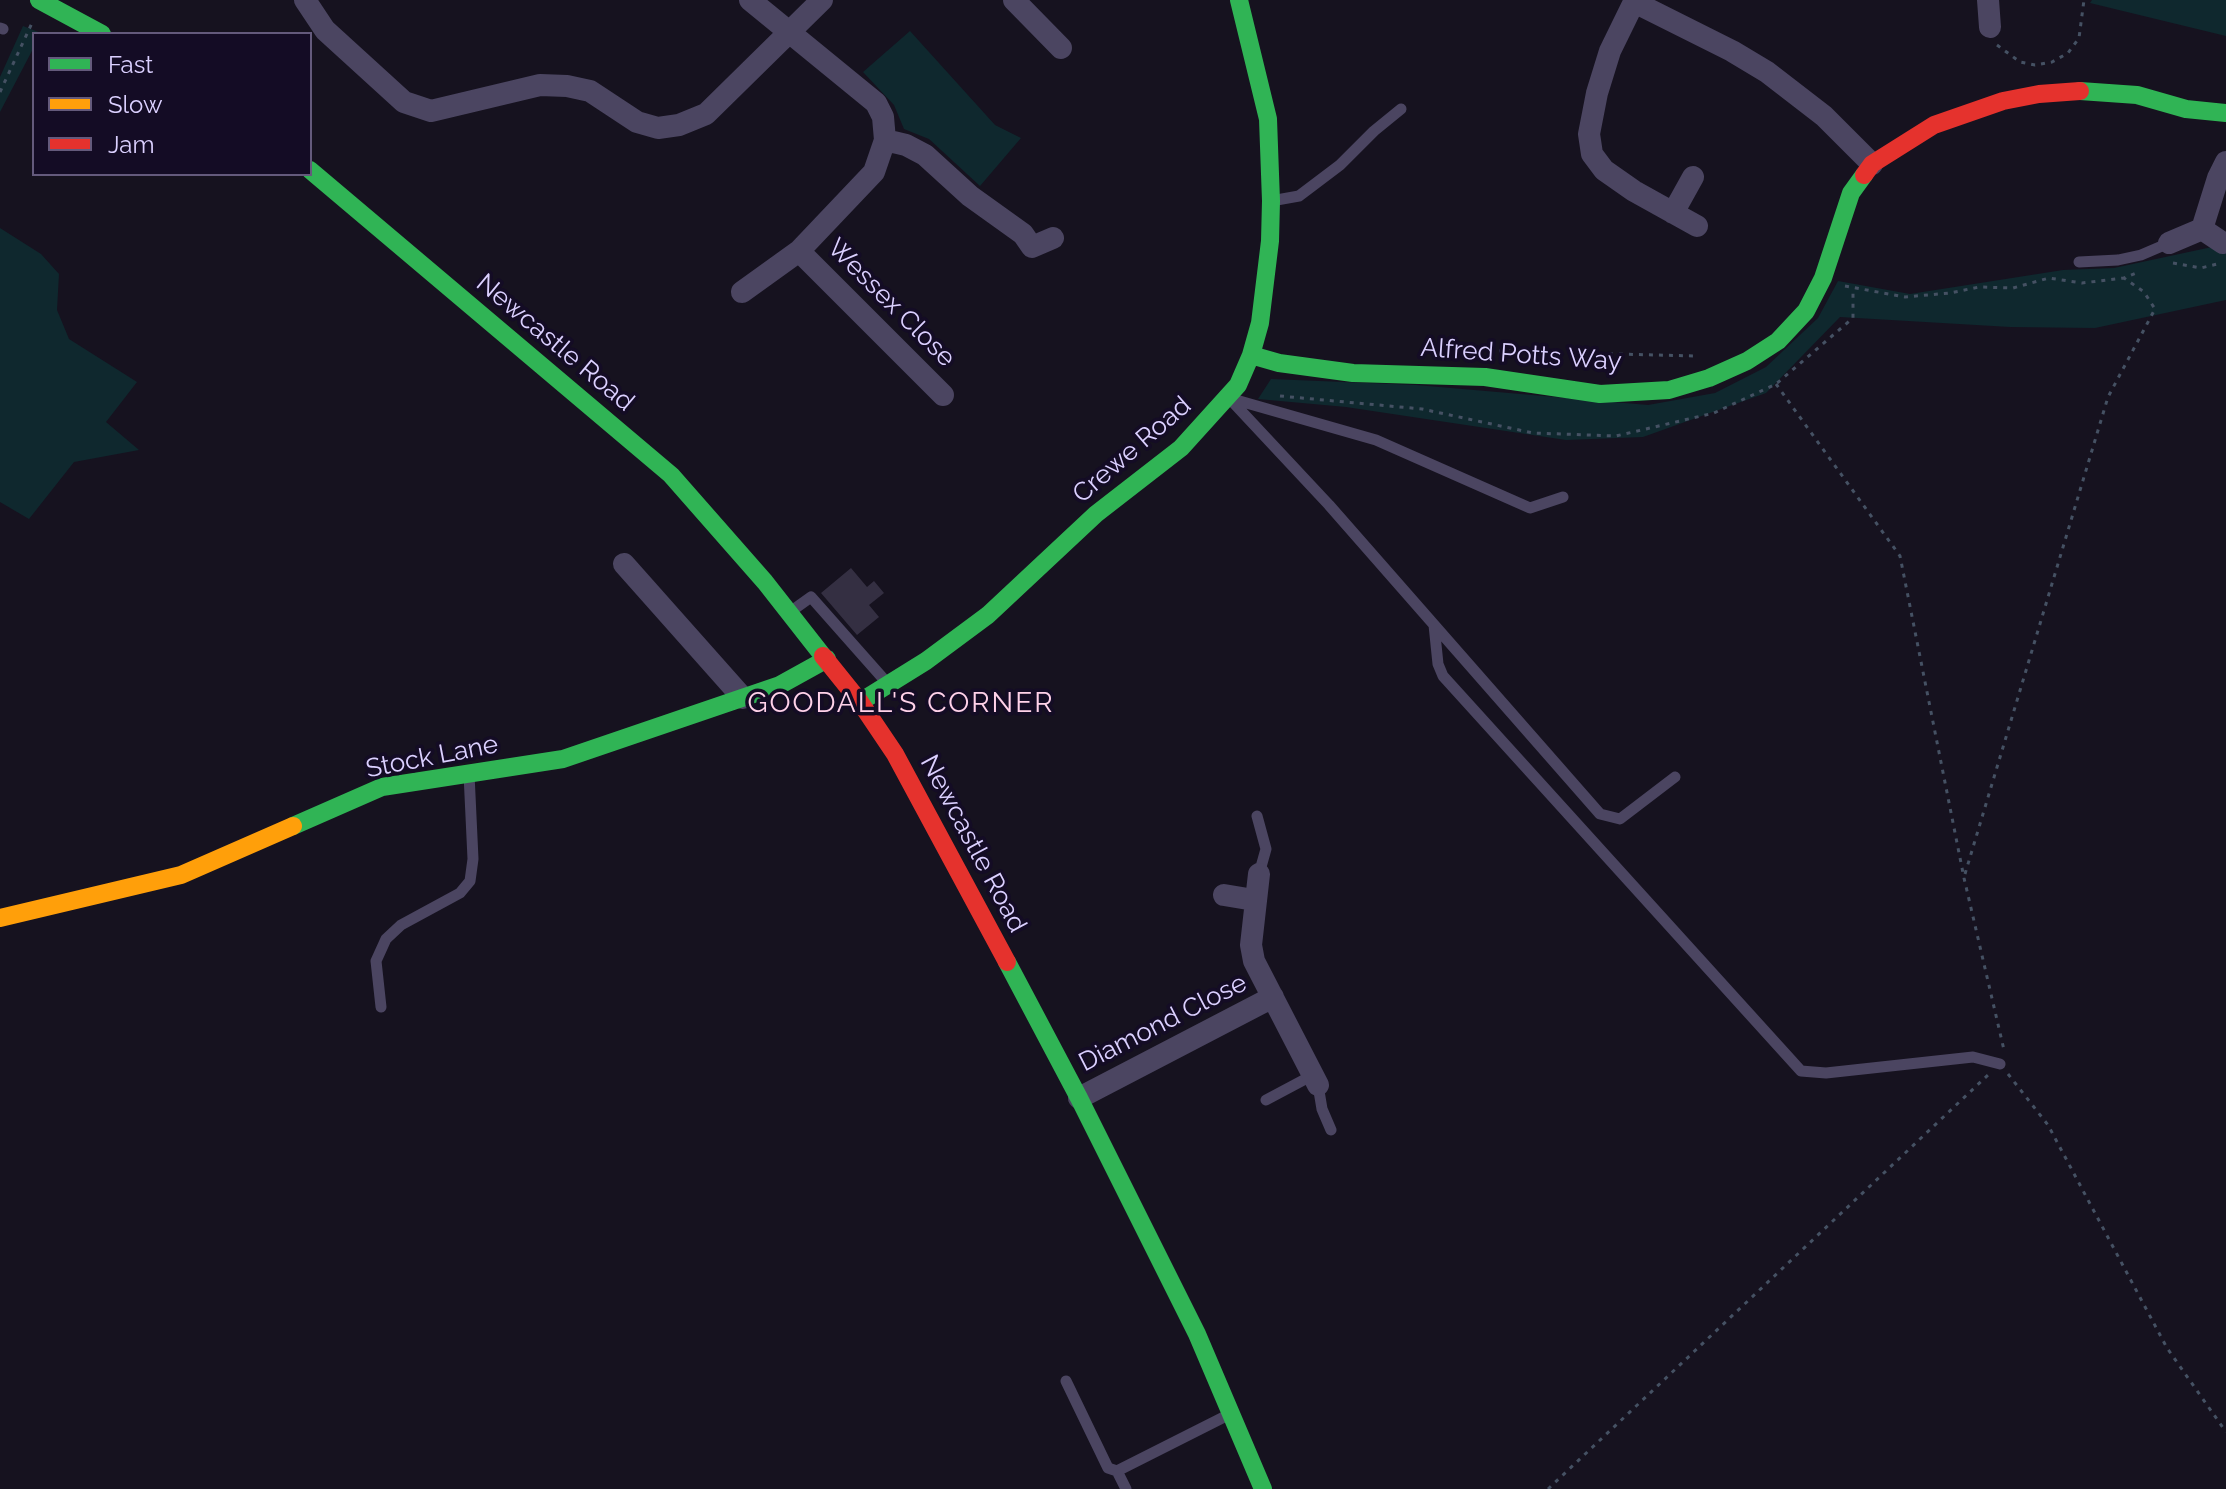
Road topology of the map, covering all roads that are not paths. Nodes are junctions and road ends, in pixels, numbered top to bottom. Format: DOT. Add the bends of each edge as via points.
graph roads {
  1 [pos="305,0"];
  2 [pos="750,0"];
  3 [pos="822,0"];
  4 [pos="1014,0"];
  5 [pos="1239,0"];
  6 [pos="1988,0"];
  7 [pos="40,1"];
  8 [pos="1634,1"];
  9 [pos="1990,27"];
  10 [pos="791,31"];
  11 [pos="98,32"];
  12 [pos="1061,48"];
  13 [pos="1401,109"];
  14 [pos="2226,113"];
  15 [pos="885,140"];
  16 [pos="2226,162"];
  17 [pos="1872,164"];
  18 [pos="312,172"];
  19 [pos="1693,177"];
  20 [pos="1271,201"];
  21 [pos="1673,213"];
  22 [pos="1697,226"];
  23 [pos="1053,238"];
  24 [pos="2217,240"];
  25 [pos="799,251"];
  26 [pos="2166,252"];
  27 [pos="2079,262"];
  28 [pos="742,292"];
  29 [pos="1251,355"];
  30 [pos="1233,392"];
  31 [pos="943,395"];
  32 [pos="1563,497"];
  33 [pos="624,564"];
  34 [pos="790,612"];
  35 [pos="1434,625"];
  36 [pos="827,659"];
  37 [pos="888,685"];
  38 [pos="743,698"];
  39 [pos="860,702"];
  40 [pos="469,774"];
  41 [pos="1675,777"];
  42 [pos="1257,816"];
  43 [pos="1259,874"];
  44 [pos="1224,895"];
  45 [pos="1254,900"];
  46 [pos="0,918"];
  47 [pos="1273,997"];
  48 [pos="381,1007"];
  49 [pos="2000,1064"];
  50 [pos="1316,1080"];
  51 [pos="1079,1098"];
  52 [pos="1266,1100"];
  53 [pos="1331,1130"];
  54 [pos="1066,1381"];
  55 [pos="1231,1414"];
  56 [pos="1117,1471"];
  57 [pos="1126,1489"];
  58 [pos="1263,1489"];
  1 -- 10 [label="street" via="325,30 404,102 431,111 540,85 567,86 590,91 637,122 658,128 706,114"];
  2 -- 10 [label="street"];
  3 -- 10 [label="street"];
  4 -- 12 [label="street"];
  5 -- 20 [label="street, Crewe Road" via="1268,119"];
  6 -- 9 [label="street"];
  7 -- 11 [label="street"];
  8 -- 17 [label="street" via="1767,72 1824,116"];
  8 -- 21 [label="street" via="1597,93 1589,134 1592,154 1604,170"];
  10 -- 15 [label="street" via="876,103"];
  13 -- 20 [label="lane" via="1299,196"];
  14 -- 17 [label="street, Alfred Potts Way" via="2186,109 2137,95 2039,94 1934,125"];
  15 -- 23 [label="street" via="925,155 1032,247"];
  15 -- 25 [label="street, Wessex Close" via="874,172"];
  16 -- 24 [label="street" via="2218,178"];
  17 -- 29 [label="street, Alfred Potts Way" via="1851,193 1823,278 1806,311 1778,341 1709,378 1669,390 1600,394 1485,377 1353,373"];
  18 -- 34 [label="street, Newcastle Road" via="671,475"];
  19 -- 21 [label="street"];
  20 -- 29 [label="street, Crewe Road" via="1265,285"];
  21 -- 22 [label="street"];
  24 -- 26 [label="street"];
  25 -- 28 [label="street, Wessex Close"];
  25 -- 31 [label="street, Wessex Close"];
  26 -- 27 [label="lane"];
  29 -- 30 [label="street, Crewe Road"];
  30 -- 32 [label="lane" via="1376,440 1530,508"];
  30 -- 35 [label="lane"];
  30 -- 37 [label="street, Crewe Road" via="1181,448 1096,514 988,615"];
  33 -- 38 [label="street"];
  34 -- 36 [label="street, Newcastle Road"];
  34 -- 37 [label="lane" via="811,597"];
  35 -- 41 [label="lane" via="1600,814 1620,819"];
  35 -- 49 [label="lane" via="1443,676 1801,1071 1826,1073 1973,1057"];
  36 -- 38 [label="street, Stock Lane" via="798,677"];
  36 -- 39 [label="street, Newcastle Road"];
  37 -- 39 [label="street, Crewe Road"];
  38 -- 40 [label="street, Stock Lane" via="563,759"];
  39 -- 51 [label="street, Newcastle Road" via="922,801"];
  40 -- 46 [label="street, Stock Lane" via="382,787 181,875"];
  40 -- 48 [label="lane" via="470,881 460,893 386,939 376,961"];
  42 -- 43 [label="lane" via="1266,849"];
  43 -- 45 [label="street, Diamond Close"];
  44 -- 45 [label="street"];
  45 -- 47 [label="street, Diamond Close" via="1254,961"];
  47 -- 50 [label="street, Diamond Close"];
  47 -- 51 [label="street, Diamond Close"];
  50 -- 52 [label="lane"];
  50 -- 53 [label="lane"];
  51 -- 55 [label="street, Newcastle Road" via="1197,1334"];
  54 -- 56 [label="lane" via="1108,1468"];
  55 -- 56 [label="lane"];
  55 -- 58 [label="street, Newcastle Road"];
  56 -- 57 [label="lane"];
}
